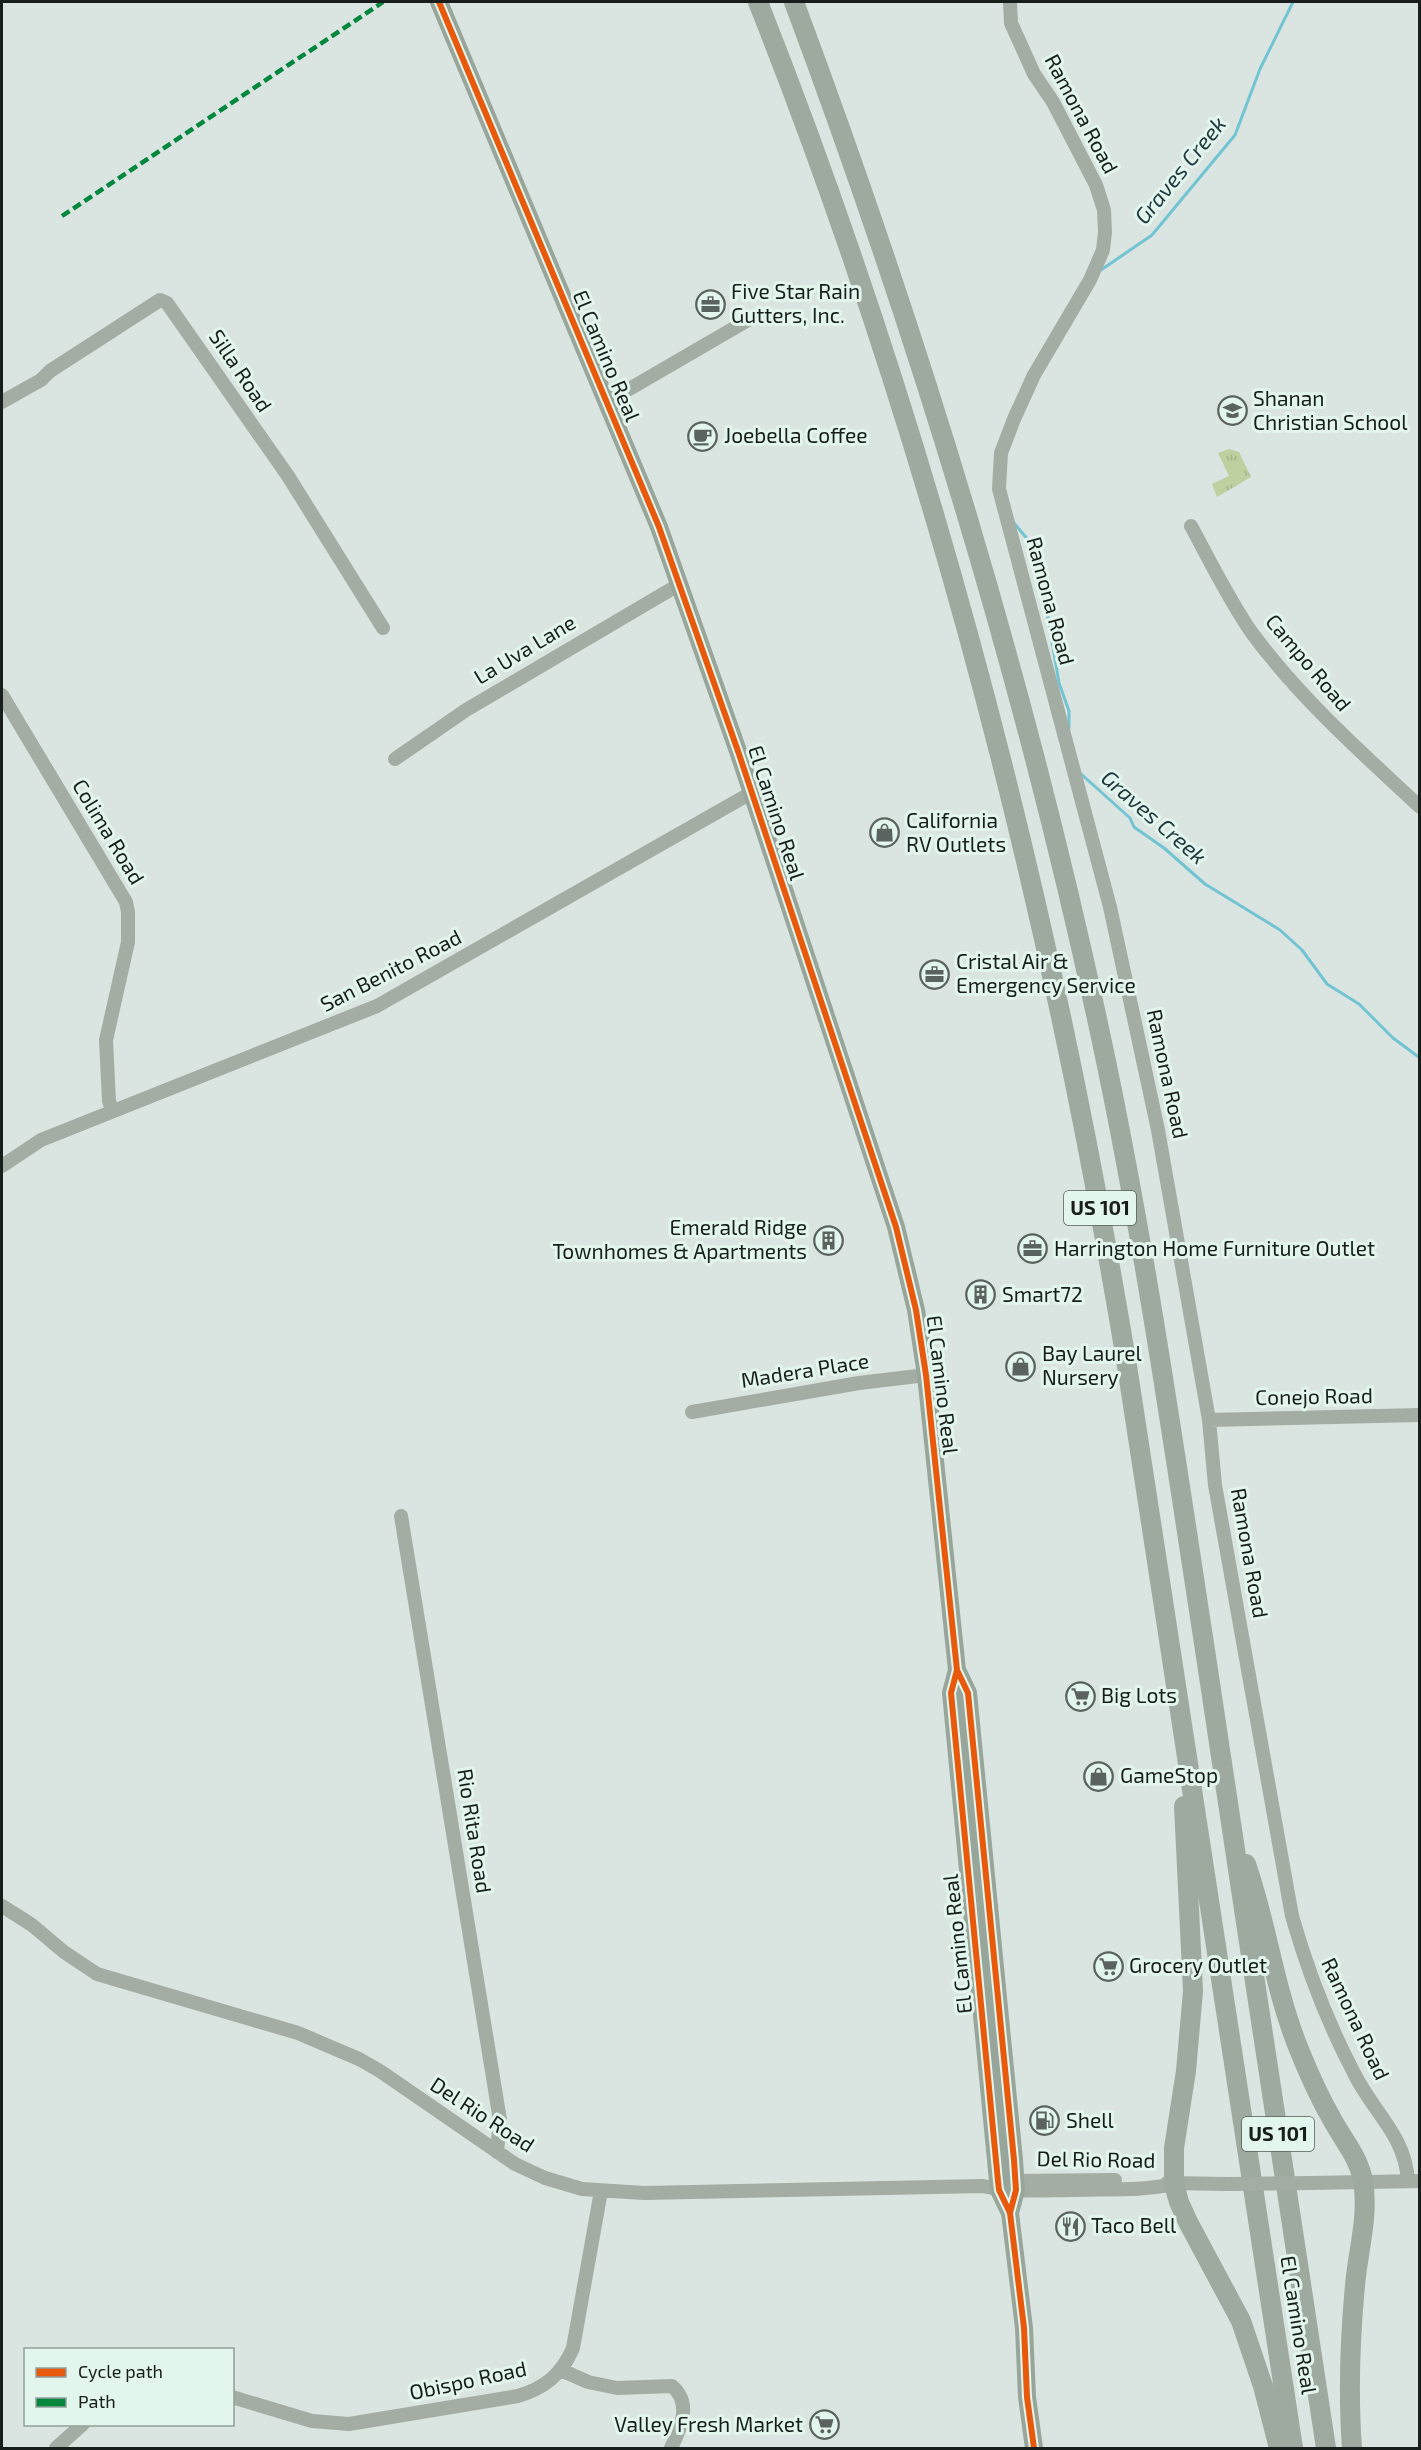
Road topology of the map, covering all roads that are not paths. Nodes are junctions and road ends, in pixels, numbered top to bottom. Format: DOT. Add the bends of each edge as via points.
graph roads {
  1 [pos="439,2"];
  2 [pos="758,2"];
  3 [pos="794,2"];
  4 [pos="1010,2"];
  5 [pos="748,320"];
  6 [pos="2,402"];
  7 [pos="607,402"];
  8 [pos="1191,526"];
  9 [pos="680,584"];
  10 [pos="383,628"];
  11 [pos="2,695"];
  12 [pos="396,759"];
  13 [pos="751,793"];
  14 [pos="1419,807"];
  15 [pos="112,1111"];
  16 [pos="2,1166"];
  17 [pos="926,1375"];
  18 [pos="692,1412"];
  19 [pos="1419,1415"];
  20 [pos="1209,1420"];
  21 [pos="401,1516"];
  22 [pos="1181,1716"];
  23 [pos="1231,1820"];
  24 [pos="2,1906"];
  25 [pos="497,2152"];
  26 [pos="1414,2181"];
  27 [pos="1363,2182"];
  28 [pos="1174,2184"];
  29 [pos="1002,2186"];
  30 [pos="601,2191"];
  31 [pos="561,2370"];
  32 [pos="234,2398"];
  33 [pos="81,2426"];
  34 [pos="56,2448"];
  35 [pos="671,2448"];
  36 [pos="1034,2448"];
  37 [pos="1279,2448"];
  38 [pos="1293,2448"];
  39 [pos="1326,2448"];
  40 [pos="1352,2448"];
  1 -- 7 [label="main road, El Camino Real"];
  2 -- 22 [label="highway, El Camino Real / US 101" via="842,229 899,401 991,717 1026,857 1107,1247"];
  3 -- 23 [label="highway, El Camino Real / US 101" via="875,223 931,394 1017,686 1058,849 1106,1063 1143,1254"];
  4 -- 20 [label="street, Ramona Road" via="1011,23 1034,74 1096,184 1106,232 1094,272 1034,375 1014,419 1000,453 999,489 1110,907 1158,1130"];
  5 -- 7 [label="street"];
  6 -- 10 [label="street, Silla Road" via="160,300 167,303 288,476"];
  7 -- 9 [label="main road, El Camino Real"];
  8 -- 14 [label="street, Campo Road" via="1251,631 1292,682"];
  9 -- 12 [label="street, La Uva Lane" via="466,710"];
  9 -- 13 [label="main road, El Camino Real"];
  11 -- 15 [label="street, Colima Road" via="126,902 128,942 106,1040"];
  13 -- 15 [label="street, San Benito Road" via="377,1006"];
  13 -- 17 [label="main road, El Camino Real" via="896,1227 916,1310"];
  15 -- 16 [label="street, San Benito Road" via="41,1140"];
  17 -- 18 [label="street, Madera Place"];
  17 -- 29 [label="main road, El Camino Real" via="957,1670 952,1704"];
  19 -- 20 [label="street, Conejo Road"];
  20 -- 26 [label="street, Ramona Road" via="1215,1485 1292,1916 1331,2026 1357,2079 1402,2149"];
  21 -- 25 [label="street, Rio Rita Road" via="500,2120"];
  22 -- 28 [label="highway" via="1193,1990 1174,2148"];
  22 -- 38 [label="highway, El Camino Real / US 101"];
  23 -- 27 [label="highway" via="1257,1895 1273,1972 1294,2037 1319,2097 1354,2154"];
  23 -- 39 [label="highway, El Camino Real / US 101"];
  24 -- 25 [label="street, Del Rio Road" via="97,1974 298,2033 359,2059"];
  25 -- 30 [label="street, Del Rio Road" via="545,2178"];
  26 -- 27 [label="street, Del Rio Road"];
  27 -- 28 [label="street, Del Rio Road, bridge"];
  27 -- 40 [label="highway" via="1364,2212 1350,2341"];
  28 -- 29 [label="street, Del Rio Road" via="1152,2180"];
  28 -- 37 [label="highway" via="1188,2222 1241,2321 1260,2374"];
  29 -- 30 [label="street, Del Rio Road"];
  29 -- 36 [label="main road, El Camino Real" via="1010,2213"];
  30 -- 31 [label="street, Obispo Road" via="576,2336"];
  31 -- 32 [label="street, Obispo Road" via="542,2386 518,2396 349,2424 312,2421"];
  31 -- 35 [label="street" via="588,2382 617,2388 672,2386 681,2394 683,2408 681,2428"];
  33 -- 34 [label="street"];
}
